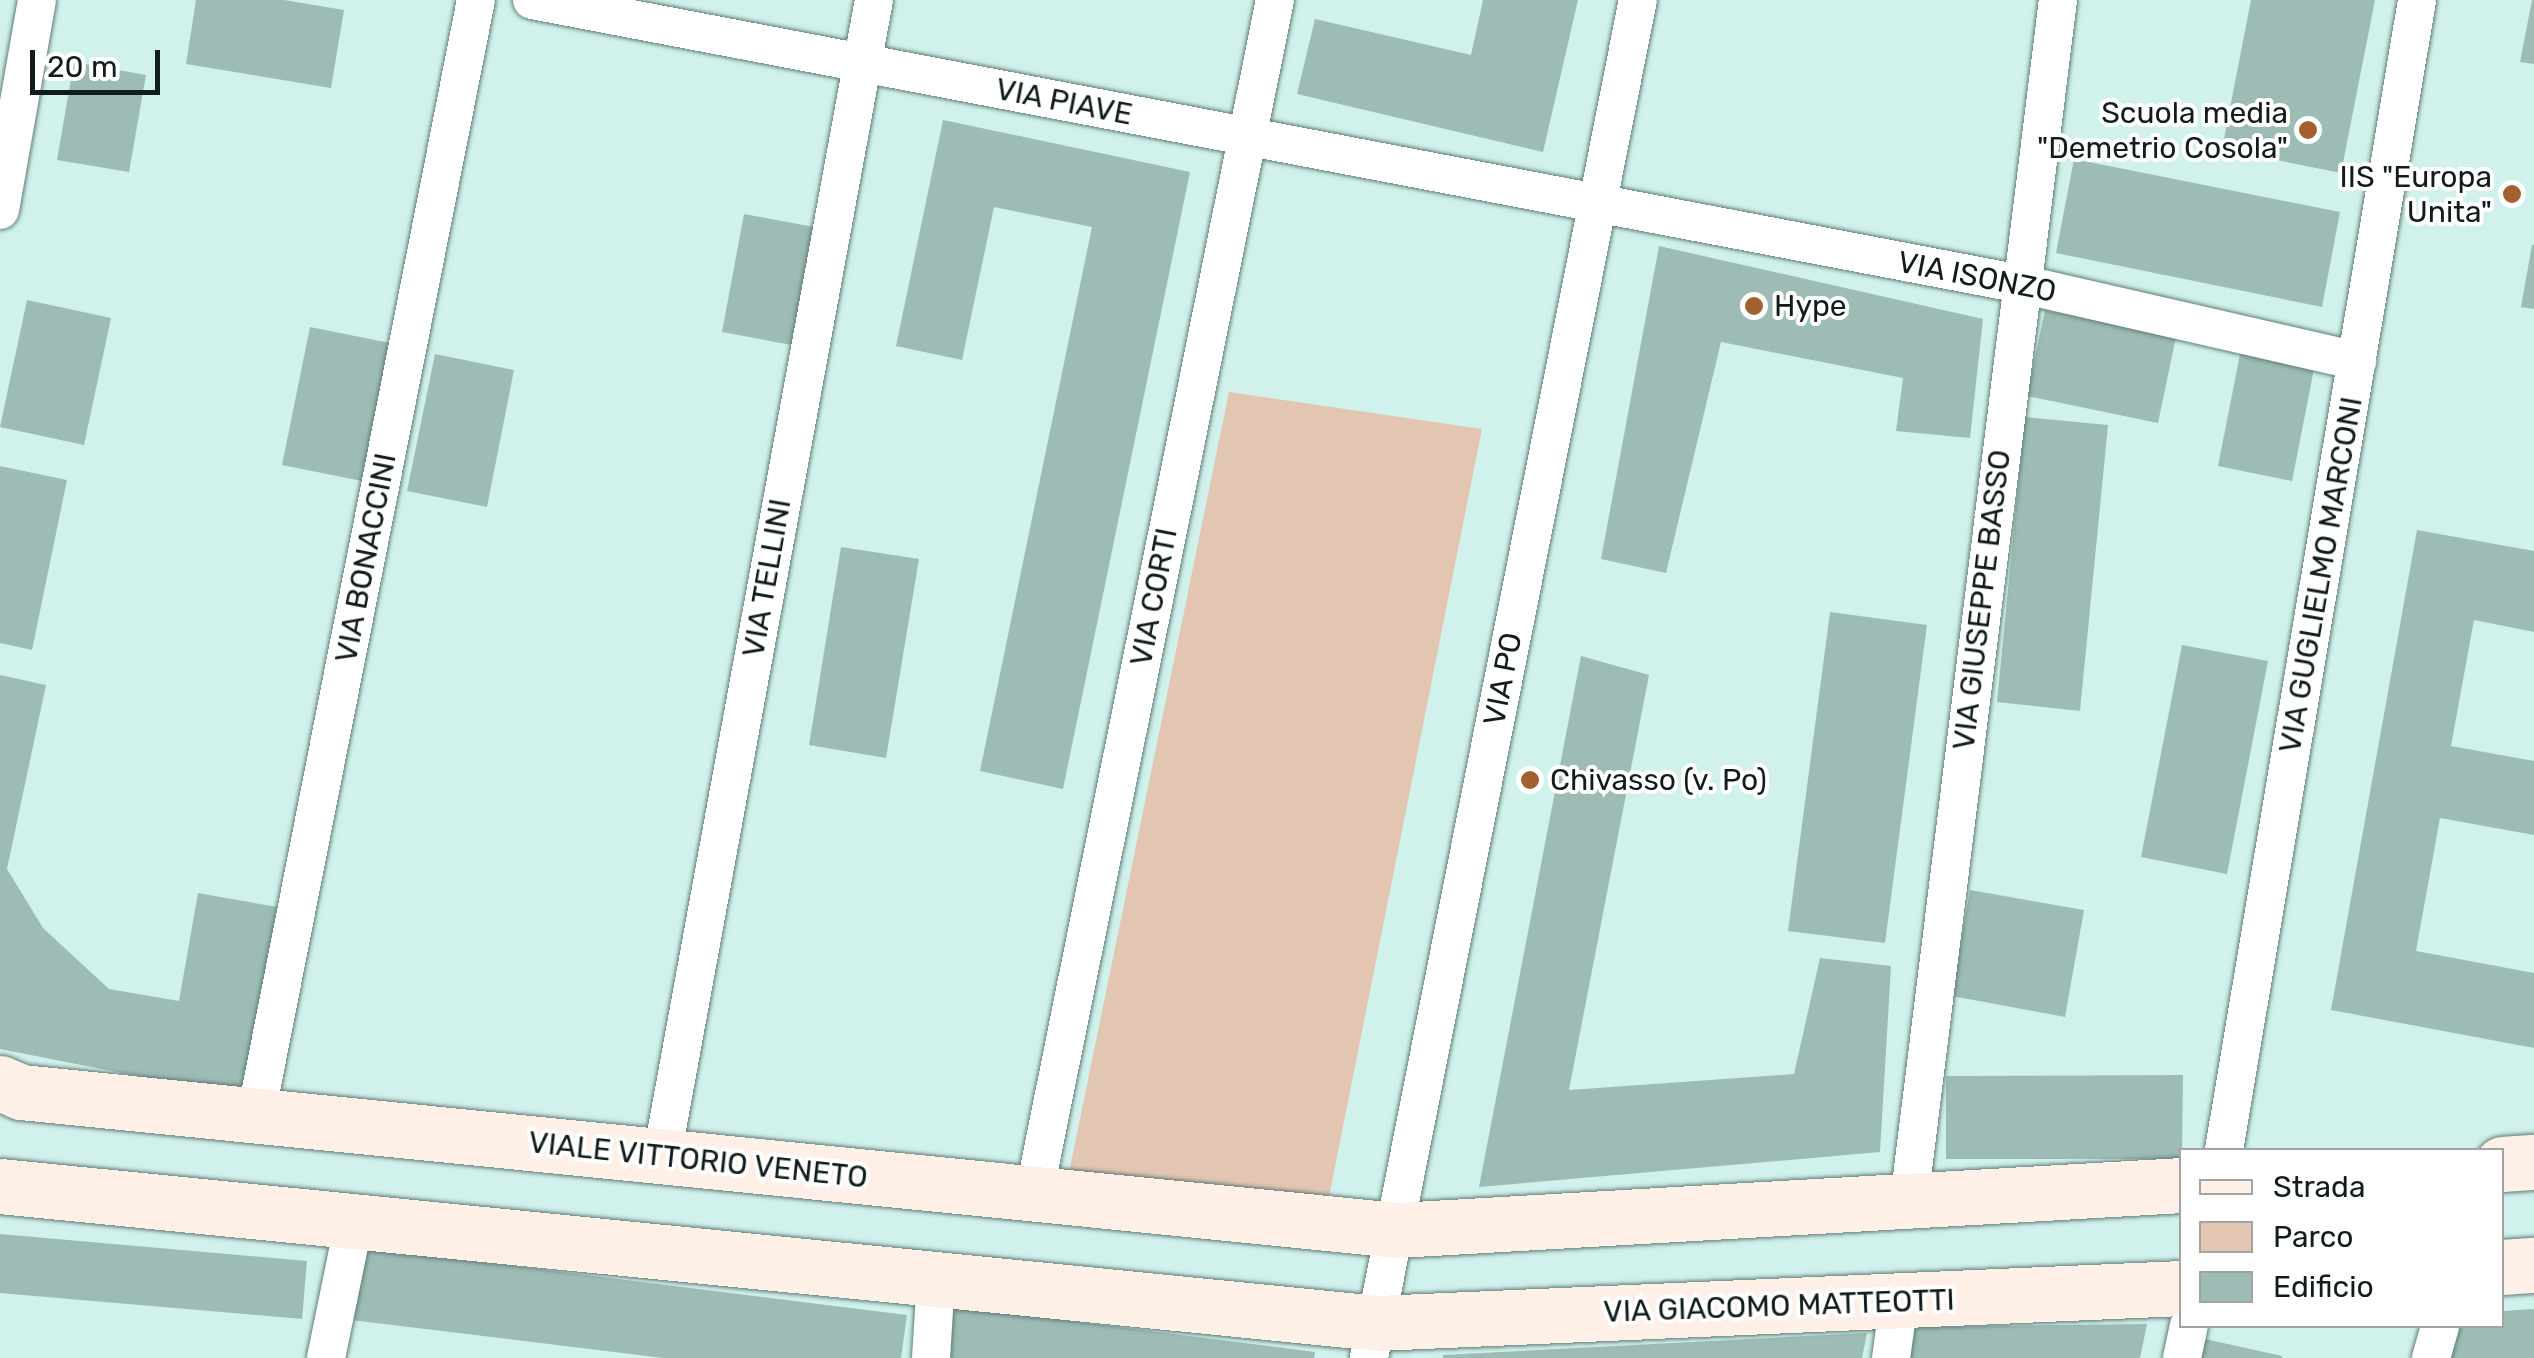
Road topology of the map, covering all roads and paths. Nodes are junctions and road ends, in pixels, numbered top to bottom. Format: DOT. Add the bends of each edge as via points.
graph roads {
  1 [pos="37,0"];
  2 [pos="476,0"];
  3 [pos="532,0"];
  4 [pos="874,0"];
  5 [pos="1275,0"];
  6 [pos="1638,0"];
  7 [pos="2058,0"];
  8 [pos="2417,0"];
  9 [pos="861,63"];
  10 [pos="1246,138"];
  11 [pos="1595,204"];
  12 [pos="0,210"];
  13 [pos="2021,284"];
  14 [pos="2356,360"];
  15 [pos="0,1083"];
  16 [pos="256,1115"];
  17 [pos="2224,1148"];
  18 [pos="662,1156"];
  19 [pos="2534,1162"];
  20 [pos="2504,1164"];
  21 [pos="2179,1185"];
  22 [pos="0,1186"];
  23 [pos="1034,1194"];
  24 [pos="1909,1201"];
  25 [pos="354,1222"];
  26 [pos="1397,1230"];
  27 [pos="2534,1265"];
  28 [pos="2504,1267"];
  29 [pos="936,1279"];
  30 [pos="2179,1288"];
  31 [pos="1899,1301"];
  32 [pos="2189,1328"];
  33 [pos="2439,1328"];
  34 [pos="1373,1340"];
  35 [pos="326,1358"];
  36 [pos="931,1358"];
  37 [pos="1891,1358"];
  38 [pos="2182,1358"];
  39 [pos="2431,1358"];
  1 -- 12 [label="street"];
  2 -- 16 [label="street, VIA BONACCINI"];
  3 -- 9 [label="street, VIA PIAVE"];
  4 -- 9 [label="street, VIA TELLINI"];
  5 -- 10 [label="street, VIA CORTI"];
  6 -- 11 [label="street, VIA PO"];
  7 -- 13 [label="street, VIA GIUSEPPE BASSO"];
  8 -- 14 [label="street, VIA GUGLIELMO MARCONI"];
  9 -- 10 [label="street, VIA PIAVE"];
  9 -- 18 [label="street, VIA TELLINI"];
  10 -- 11 [label="street, VIA PIAVE"];
  10 -- 23 [label="street, VIA CORTI"];
  11 -- 13 [label="street, VIA ISONZO"];
  11 -- 26 [label="street, VIA PO"];
  13 -- 14 [label="street, VIA ISONZO"];
  13 -- 24 [label="street, VIA GIUSEPPE BASSO"];
  14 -- 17 [label="street, VIA GUGLIELMO MARCONI"];
  15 -- 16 [label="main road, VIALE VITTORIO VENETO" via="22,1092"];
  16 -- 18 [label="main road, VIALE VITTORIO VENETO"];
  18 -- 23 [label="main road, VIALE VITTORIO VENETO"];
  19 -- 20 [label="main road"];
  21 -- 24 [label="main road"];
  22 -- 25 [label="main road"];
  23 -- 26 [label="main road, VIALE VITTORIO VENETO"];
  24 -- 26 [label="main road"];
  25 -- 29 [label="main road"];
  25 -- 35 [label="street"];
  26 -- 34 [label="street, VIA PO"];
  27 -- 28 [label="main road"];
  29 -- 34 [label="main road"];
  29 -- 36 [label="street"];
  30 -- 31 [label="main road, VIA GIACOMO MATTEOTTI"];
  31 -- 34 [label="main road, VIA GIACOMO MATTEOTTI"];
  31 -- 37 [label="street"];
  32 -- 38 [label="street"];
  33 -- 39 [label="street"];
}
